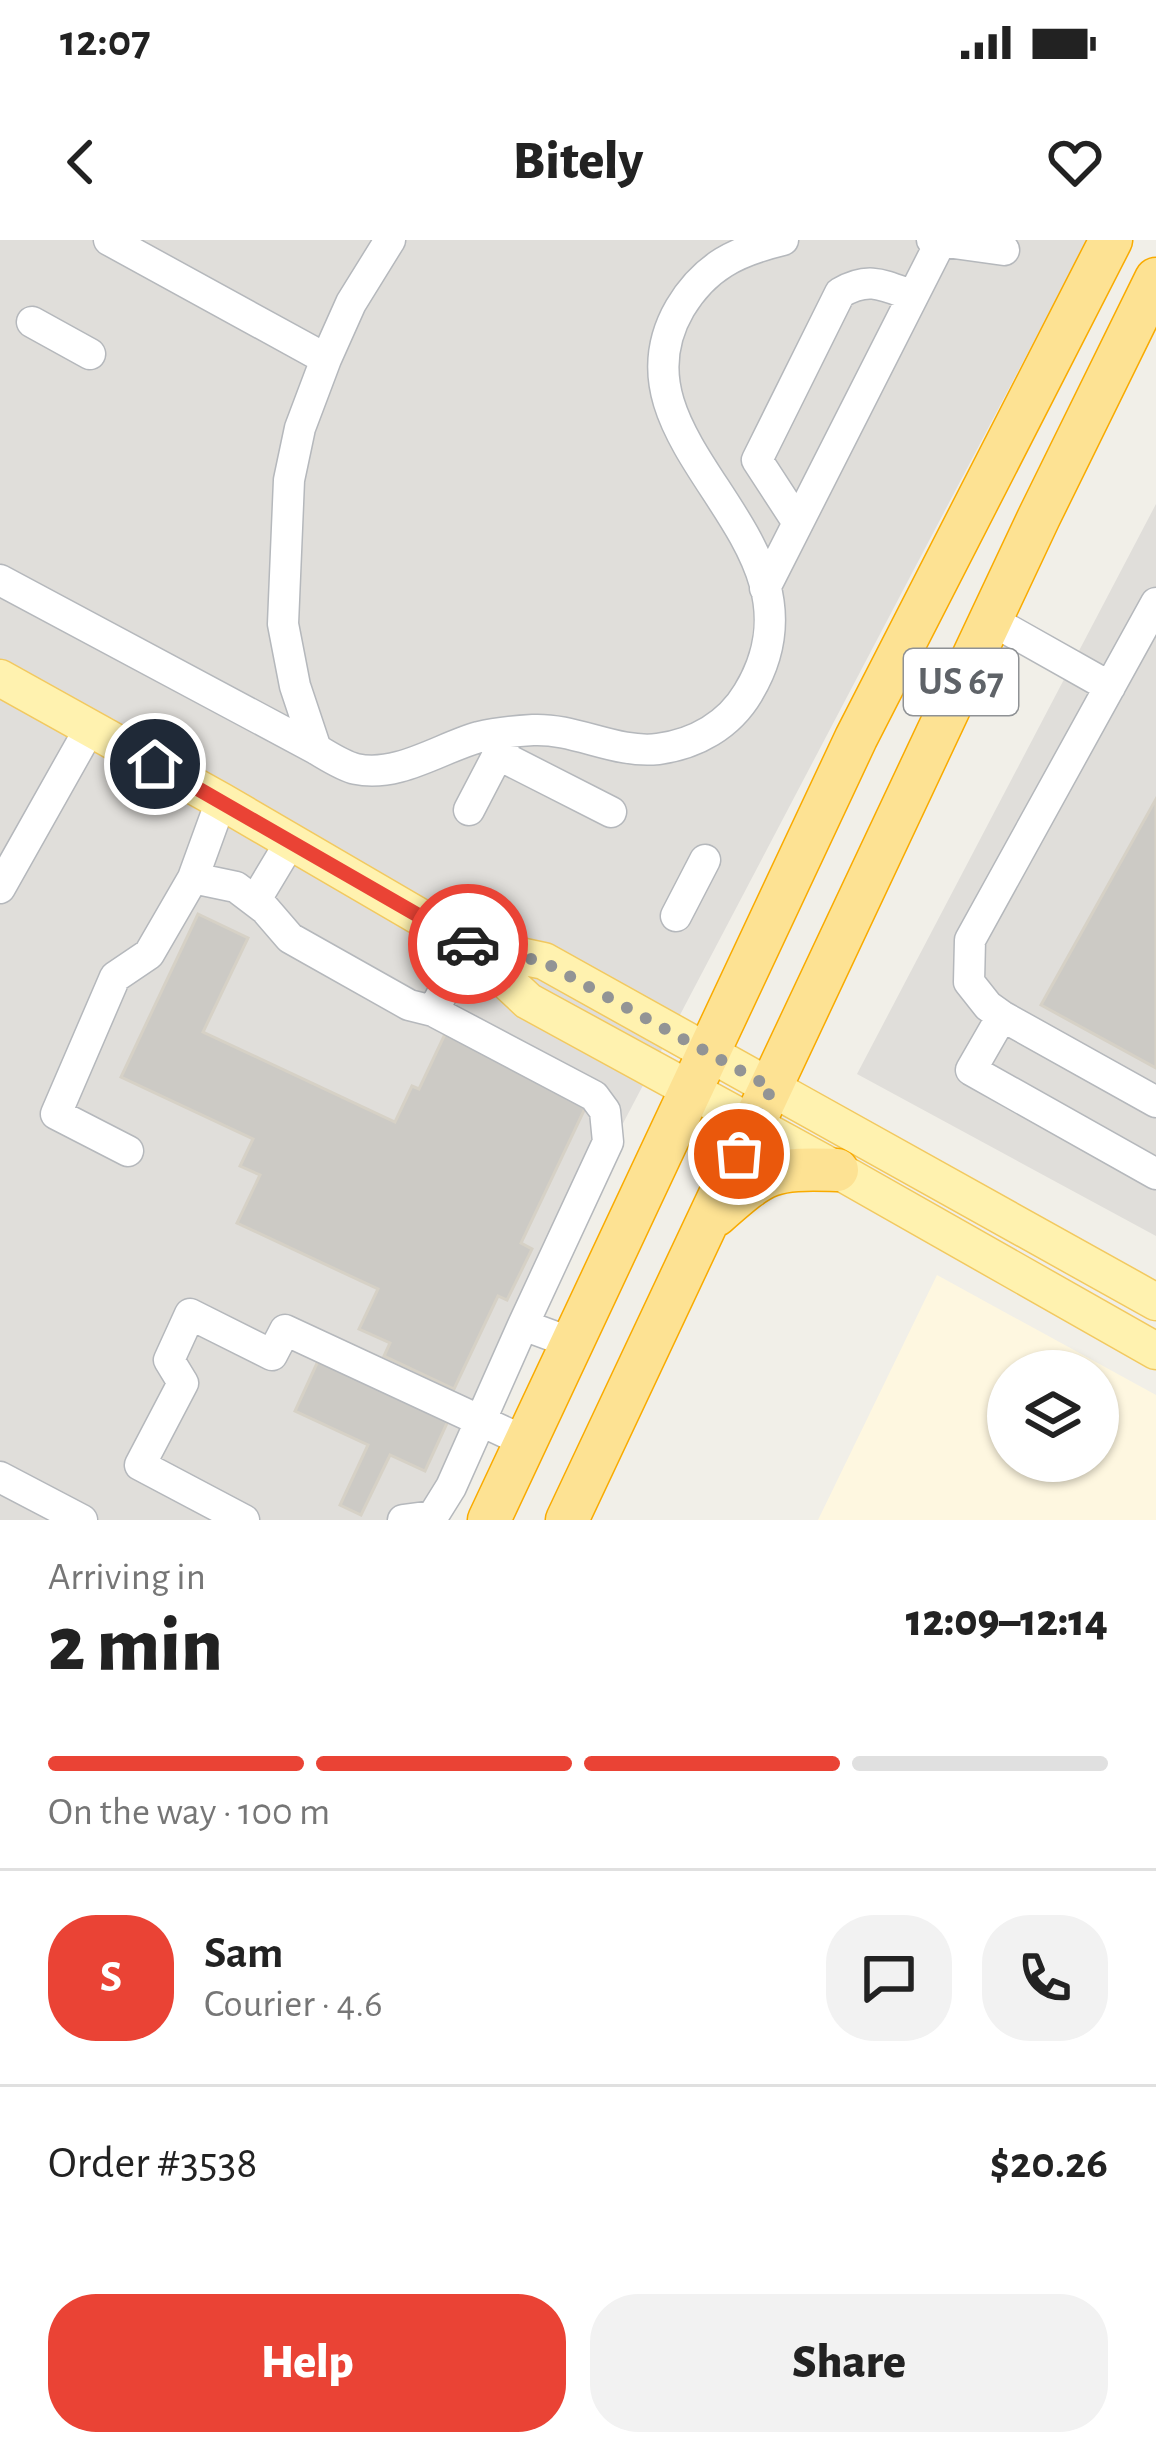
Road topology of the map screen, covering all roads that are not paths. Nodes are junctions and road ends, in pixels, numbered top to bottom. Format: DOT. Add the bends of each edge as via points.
graph roads {
  1 [pos="110,240"];
  2 [pos="390,240"];
  3 [pos="783,240"];
  4 [pos="1111,240"];
  5 [pos="936,241"];
  6 [pos="1004,250"];
  7 [pos="1151,295"];
  8 [pos="913,296"];
  9 [pos="32,322"];
  10 [pos="90,354"];
  11 [pos="326,359"];
  12 [pos="798,523"];
  13 [pos="0,580"];
  14 [pos="765,588"];
  15 [pos="1156,603"];
  16 [pos="991,620"];
  17 [pos="5,678"];
  18 [pos="1110,687"];
  19 [pos="90,728"];
  20 [pos="503,744"];
  21 [pos="316,749"];
  22 [pos="220,801"];
  23 [pos="470,810"];
  24 [pos="611,812"];
  25 [pos="291,842"];
  26 [pos="705,860"];
  27 [pos="193,878"];
  28 [pos="0,889"];
  29 [pos="255,902"];
  30 [pos="676,916"];
  31 [pos="468,945"];
  32 [pos="433,1011"];
  33 [pos="1002,1016"];
  34 [pos="699,1071"];
  35 [pos="1156,1102"];
  36 [pos="763,1106"];
  37 [pos="128,1151"];
  38 [pos="837,1170"];
  39 [pos="1156,1174"];
  40 [pos="706,1224"];
  41 [pos="1156,1302"];
  42 [pos="523,1324"];
  43 [pos="572,1343"];
  44 [pos="1156,1351"];
  45 [pos="479,1422"];
  46 [pos="526,1442"];
  47 [pos="0,1477"];
  48 [pos="426,1519"];
  49 [pos="82,1520"];
  50 [pos="244,1520"];
  51 [pos="489,1520"];
  52 [pos="566,1520"];
  1 -- 11 [label="lane"];
  2 -- 11 [label="lane"];
  3 -- 14 [label="lane" via="715,266 671,323 663,359 671,413 760,564"];
  4 -- 34 [label="highway, US 67" via="856,738"];
  5 -- 6 [label="lane"];
  5 -- 8 [label="lane"];
  7 -- 16 [label="highway, US 67"];
  8 -- 12 [label="lane"];
  8 -- 12 [label="lane" via="869,282 840,293 757,460"];
  9 -- 10 [label="lane"];
  11 -- 21 [label="lane" via="292,463 284,562 283,624"];
  12 -- 14 [label="lane"];
  13 -- 21 [label="lane"];
  14 -- 20 [label="lane" via="769,638 760,672 718,728 656,749 535,730"];
  15 -- 18 [label="lane"];
  16 -- 18 [label="lane"];
  16 -- 36 [label="highway, US 67"];
  17 -- 19 [label="main road"];
  18 -- 33 [label="lane" via="970,940 969,982"];
  19 -- 22 [label="main road"];
  19 -- 28 [label="lane"];
  20 -- 21 [label="lane" via="480,737 379,771 353,769"];
  20 -- 23 [label="lane"];
  20 -- 24 [label="lane"];
  22 -- 25 [label="main road"];
  22 -- 27 [label="lane"];
  25 -- 29 [label="lane"];
  25 -- 31 [label="main road"];
  26 -- 30 [label="lane"];
  27 -- 29 [label="lane" via="236,887"];
  27 -- 37 [label="lane" via="149,954 115,977 56,1114"];
  29 -- 32 [label="lane" via="290,938"];
  31 -- 32 [label="lane"];
  31 -- 34 [label="main road" via="528,1001"];
  32 -- 42 [label="lane" via="594,1096 605,1111 608,1142"];
  33 -- 35 [label="lane"];
  33 -- 39 [label="lane" via="971,1070"];
  34 -- 36 [label="main road"];
  34 -- 43 [label="highway, US 67"];
  36 -- 38 [label="main road"];
  36 -- 40 [label="highway, US 67"];
  36 -- 41 [label="main road"];
  38 -- 40 [label="highway" via="770,1173"];
  38 -- 44 [label="main road"];
  40 -- 52 [label="highway, US 67"];
  42 -- 43 [label="lane"];
  42 -- 45 [label="lane"];
  43 -- 46 [label="highway, US 67"];
  45 -- 46 [label="lane"];
  45 -- 48 [label="lane" via="451,1487"];
  45 -- 50 [label="lane" via="285,1330 272,1355 190,1314 169,1360 182,1384 140,1466"];
  46 -- 51 [label="highway, US 67"];
  47 -- 49 [label="lane"];
}
